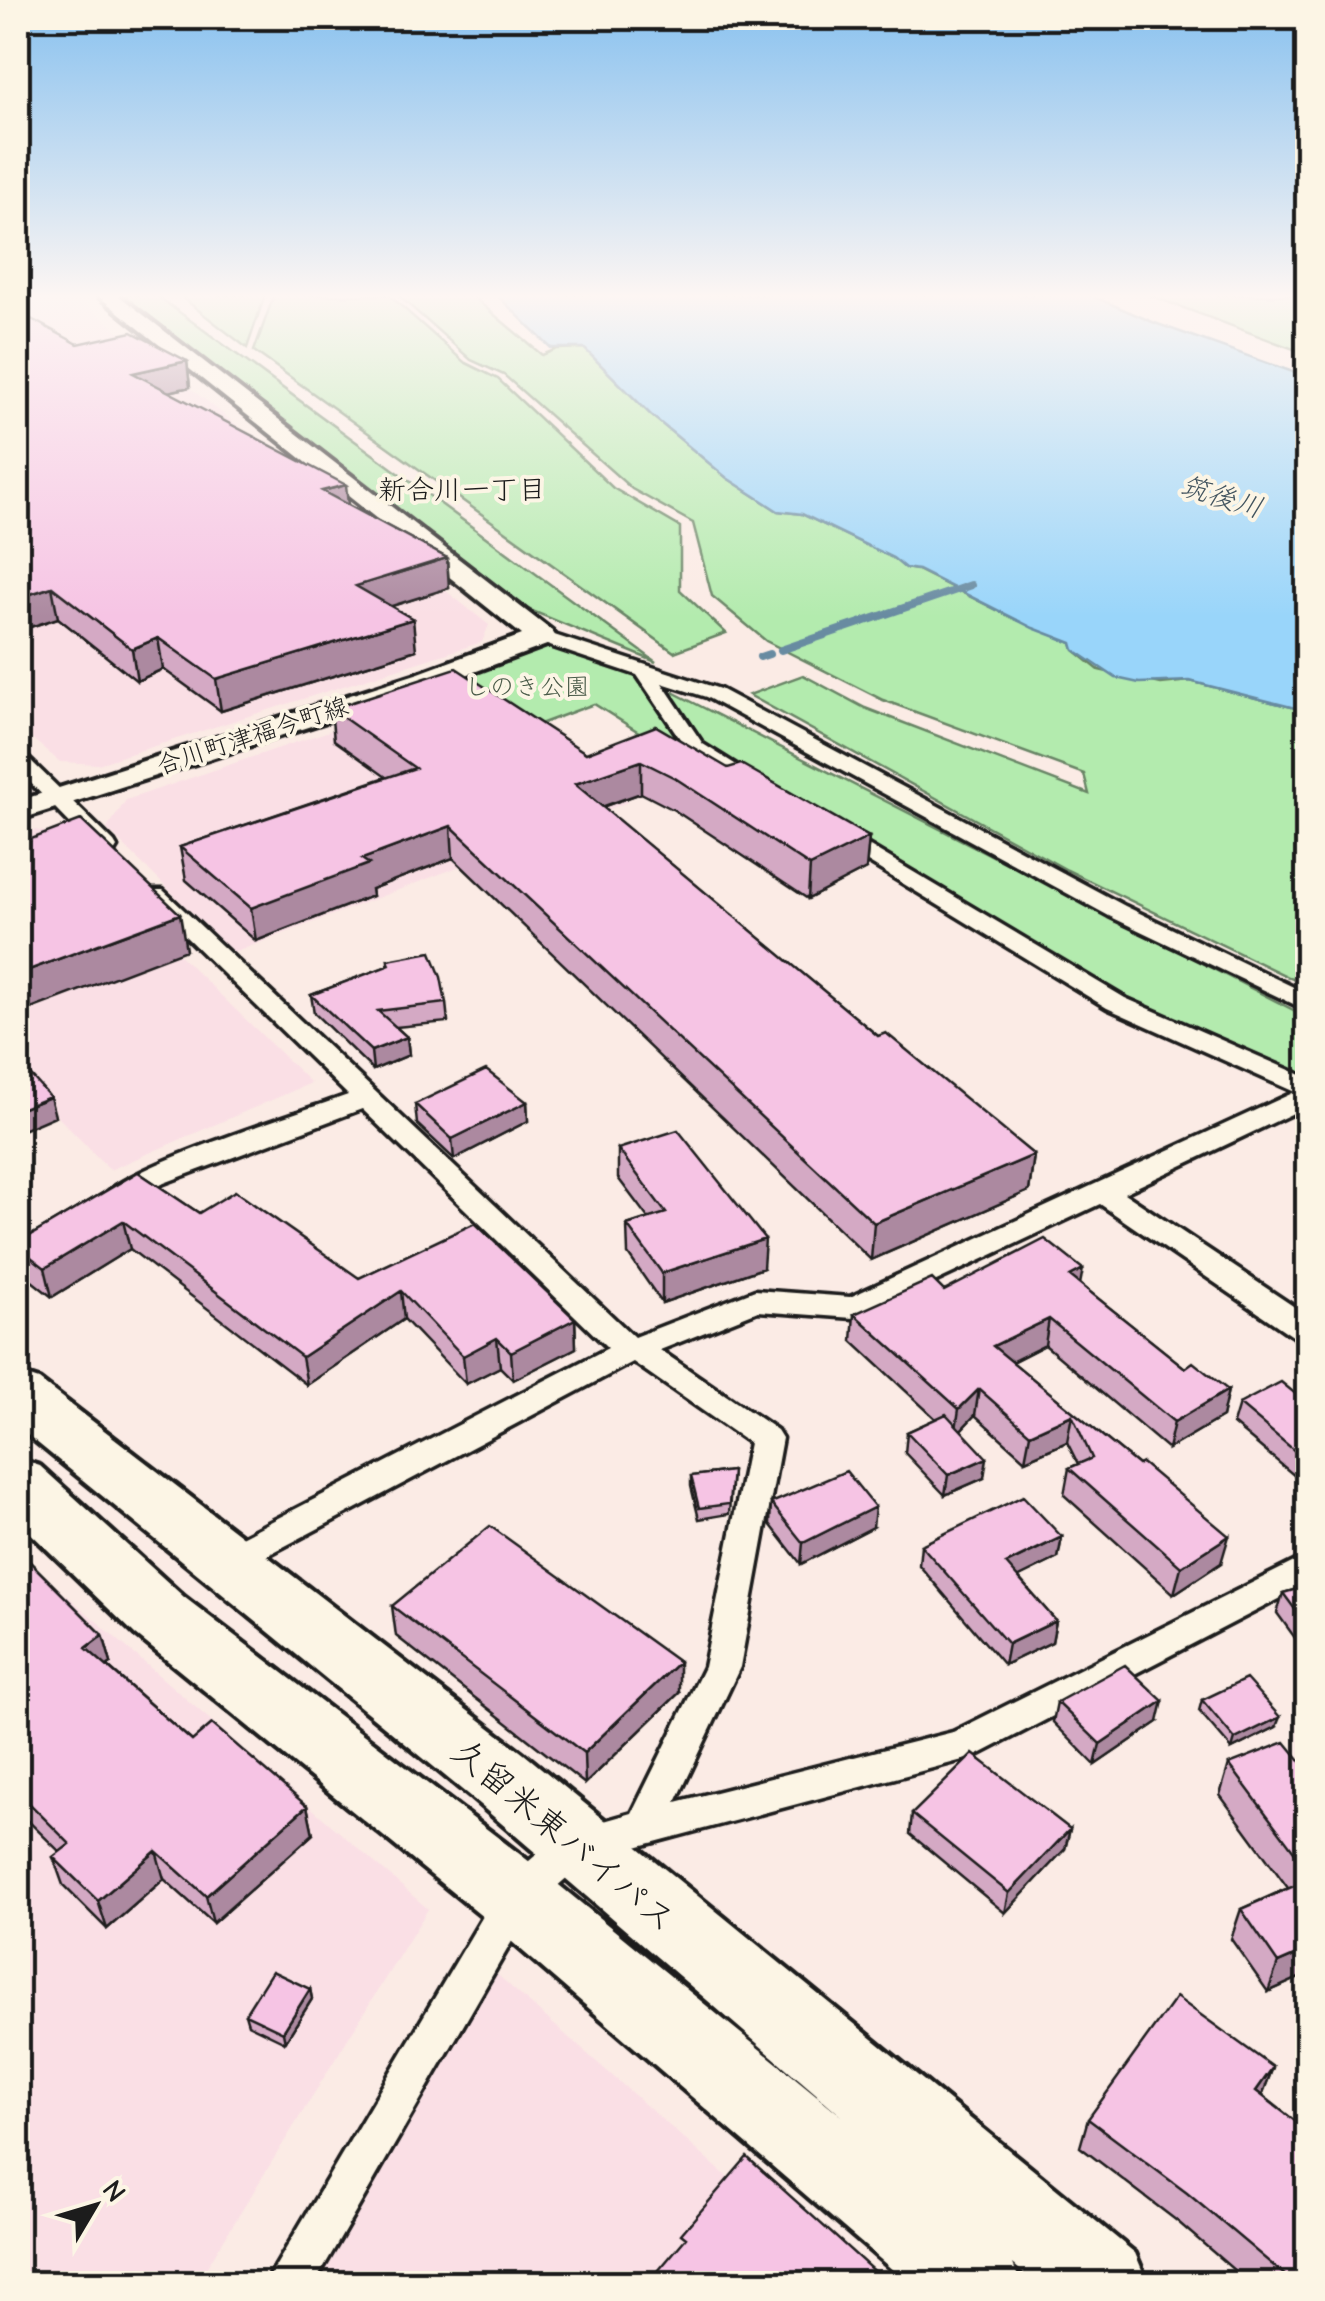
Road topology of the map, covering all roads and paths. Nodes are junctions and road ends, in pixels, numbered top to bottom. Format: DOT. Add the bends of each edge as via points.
graph roads {
  1 [pos="244,402"];
  2 [pos="542,637"];
  3 [pos="646,673"];
  4 [pos="18,759"];
  5 [pos="777,797"];
  6 [pos="60,798"];
  7 [pos="18,811"];
  8 [pos="809,816"];
  9 [pos="1308,1004"];
  10 [pos="1308,1088"];
  11 [pos="1308,1096"];
  12 [pos="365,1098"];
  13 [pos="1101,1191"];
  14 [pos="86,1216"];
  15 [pos="1308,1331"];
  16 [pos="633,1350"];
  17 [pos="18,1395"];
  18 [pos="18,1483"];
  19 [pos="224,1562"];
  20 [pos="1308,1568"];
  21 [pos="645,1827"];
  22 [pos="576,1845"];
  23 [pos="516,1896"];
  24 [pos="288,2284"];
  25 [pos="977,2284"];
  26 [pos="1104,2284"];
  1 -- 2 [label="street"];
  2 -- 3 [label="street"];
  2 -- 6 [label="street, 合川町津福今町線"];
  3 -- 5 [label="street" via="696,748"];
  3 -- 9 [label="street" via="713,693 1068,885"];
  4 -- 6 [label="street"];
  6 -- 7 [label="street, 合川町津福今町線"];
  6 -- 12 [label="street"];
  8 -- 10 [label="street" via="1116,1003"];
  11 -- 13 [label="street"];
  12 -- 14 [label="street" via="154,1177"];
  12 -- 16 [label="street"];
  13 -- 15 [label="street"];
  13 -- 16 [label="street" via="853,1308 755,1300"];
  16 -- 19 [label="street"];
  16 -- 21 [label="street" via="766,1438 722,1667"];
  17 -- 19 [label="highway, 久留米東バイパス"];
  18 -- 23 [label="highway" via="160,1616"];
  19 -- 22 [label="highway, 久留米東バイパス"];
  20 -- 21 [label="street" via="960,1746"];
  21 -- 22 [label="street"];
  22 -- 23 [label="street"];
  22 -- 26 [label="highway, 久留米東バイパス"];
  23 -- 24 [label="street"];
  23 -- 25 [label="highway"];
}
